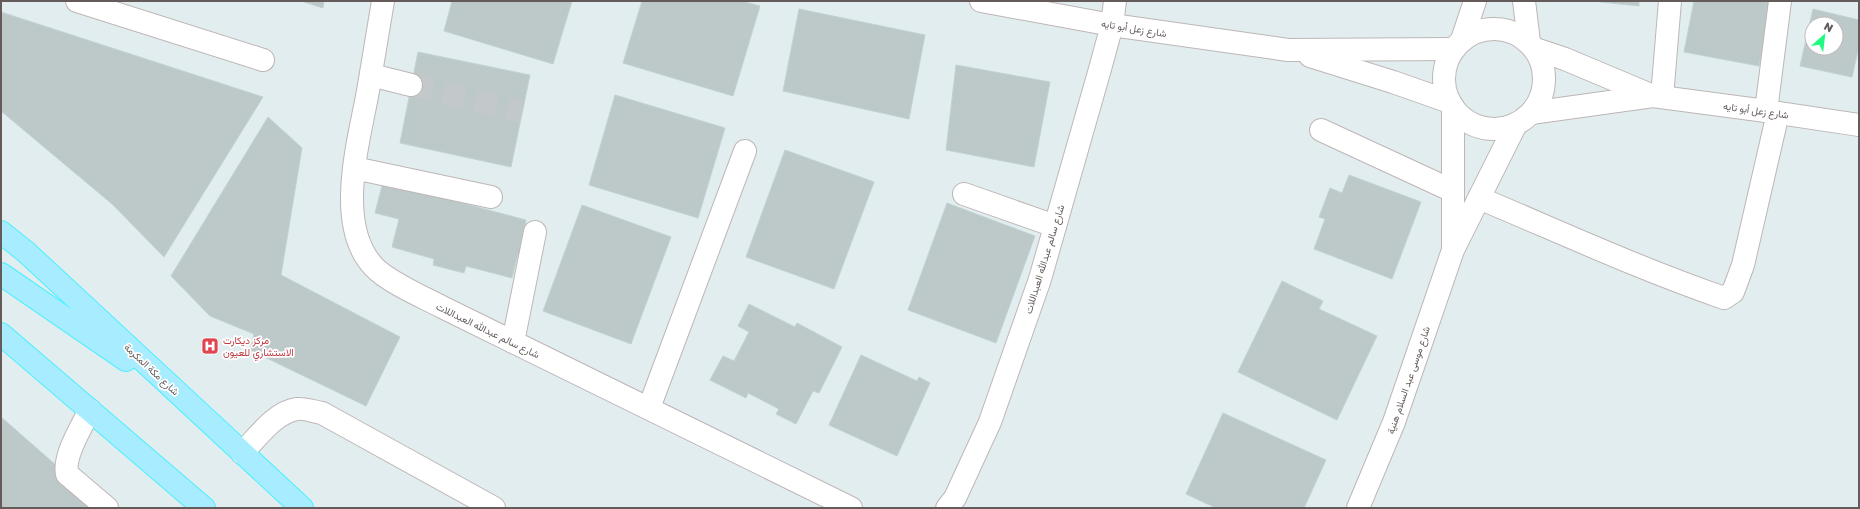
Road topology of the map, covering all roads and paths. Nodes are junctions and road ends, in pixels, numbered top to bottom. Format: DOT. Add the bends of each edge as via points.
graph roads {
  1 [pos="77,1"];
  2 [pos="384,1"];
  3 [pos="981,1"];
  4 [pos="1115,1"];
  5 [pos="1475,1"];
  6 [pos="1524,1"];
  7 [pos="1670,1"];
  8 [pos="1780,1"];
  9 [pos="1112,25"];
  10 [pos="1458,44"];
  11 [pos="1532,46"];
  12 [pos="1288,50"];
  13 [pos="263,60"];
  14 [pos="371,75"];
  15 [pos="411,85"];
  16 [pos="1658,96"];
  17 [pos="1451,105"];
  18 [pos="1772,112"];
  19 [pos="1523,119"];
  20 [pos="1859,125"];
  21 [pos="1321,130"];
  22 [pos="745,151"];
  23 [pos="354,168"];
  24 [pos="1453,191"];
  25 [pos="964,194"];
  26 [pos="490,197"];
  27 [pos="1479,198"];
  28 [pos="1055,226"];
  29 [pos="1,232"];
  30 [pos="535,232"];
  31 [pos="1452,250"];
  32 [pos="1,274"];
  33 [pos="1,334"];
  34 [pos="513,342"];
  35 [pos="186,401"];
  36 [pos="649,408"];
  37 [pos="90,410"];
  38 [pos="242,453"];
  39 [pos="107,508"];
  40 [pos="204,508"];
  41 [pos="302,508"];
  42 [pos="494,508"];
  43 [pos="851,508"];
  44 [pos="947,508"];
  45 [pos="1358,508"];
  1 -- 13 [label="street"];
  2 -- 14 [label="street, شارع سالم عبدالله العبداللات"];
  3 -- 9 [label="street, شارع زعل أبو تايه"];
  4 -- 9 [label="street, شارع سالم عبدالله العبداللات"];
  5 -- 10 [label="street"];
  6 -- 11 [label="street"];
  7 -- 16 [label="street"];
  8 -- 18 [label="street"];
  9 -- 12 [label="street, شارع زعل أبو تايه"];
  9 -- 28 [label="street, شارع سالم عبدالله العبداللات"];
  10 -- 11 [label="street" via="1478,30 1496,28 1514,32"];
  10 -- 12 [label="street, شارع زعل أبو تايه"];
  10 -- 17 [label="street" via="1448,59 1444,73 1444,88"];
  11 -- 16 [label="street, شارع زعل أبو تايه"];
  11 -- 19 [label="street" via="1543,65 1545,82 1540,99"];
  12 -- 17 [label="street, شارع زعل أبو تايه" via="1393,82"];
  14 -- 15 [label="street"];
  14 -- 23 [label="street, شارع سالم عبدالله العبداللات"];
  16 -- 18 [label="street, شارع زعل أبو تايه"];
  16 -- 19 [label="street, شارع زعل أبو تايه"];
  17 -- 19 [label="street" via="1465,120 1481,127 1498,129"];
  17 -- 24 [label="street, شارع موسى عبد السلام هنية"];
  18 -- 20 [label="street, شارع زعل أبو تايه"];
  18 -- 27 [label="street" via="1743,265 1733,292 1728,297 1724,298 1695,288"];
  19 -- 27 [label="street, شارع موسى عبد السلام هنية"];
  21 -- 24 [label="street"];
  22 -- 36 [label="street"];
  23 -- 26 [label="street"];
  23 -- 34 [label="street, شارع سالم عبدالله العبداللات" via="352,204 356,233 362,250 374,268 395,282"];
  24 -- 31 [label="street, شارع موسى عبد السلام هنية"];
  25 -- 28 [label="street"];
  27 -- 31 [label="street, شارع موسى عبد السلام هنية"];
  28 -- 44 [label="street, شارع سالم عبدالله العبداللات" via="1040,279 990,422 955,498"];
  29 -- 35 [label="main road, شارع مكة المكرمة"];
  30 -- 34 [label="street"];
  31 -- 45 [label="street, شارع موسى عبد السلام هنية" via="1394,422"];
  32 -- 35 [label="main road"];
  33 -- 37 [label="main road"];
  34 -- 36 [label="street, شارع سالم عبدالله العبداللات"];
  35 -- 38 [label="main road, شارع مكة المكرمة"];
  36 -- 43 [label="street, شارع سالم عبدالله العبداللات"];
  37 -- 39 [label="street" via="70,454 66,470 67,474"];
  37 -- 40 [label="main road"];
  38 -- 41 [label="main road, شارع مكة المكرمة"];
  38 -- 42 [label="street" via="286,412 299,409 322,413"];
}
